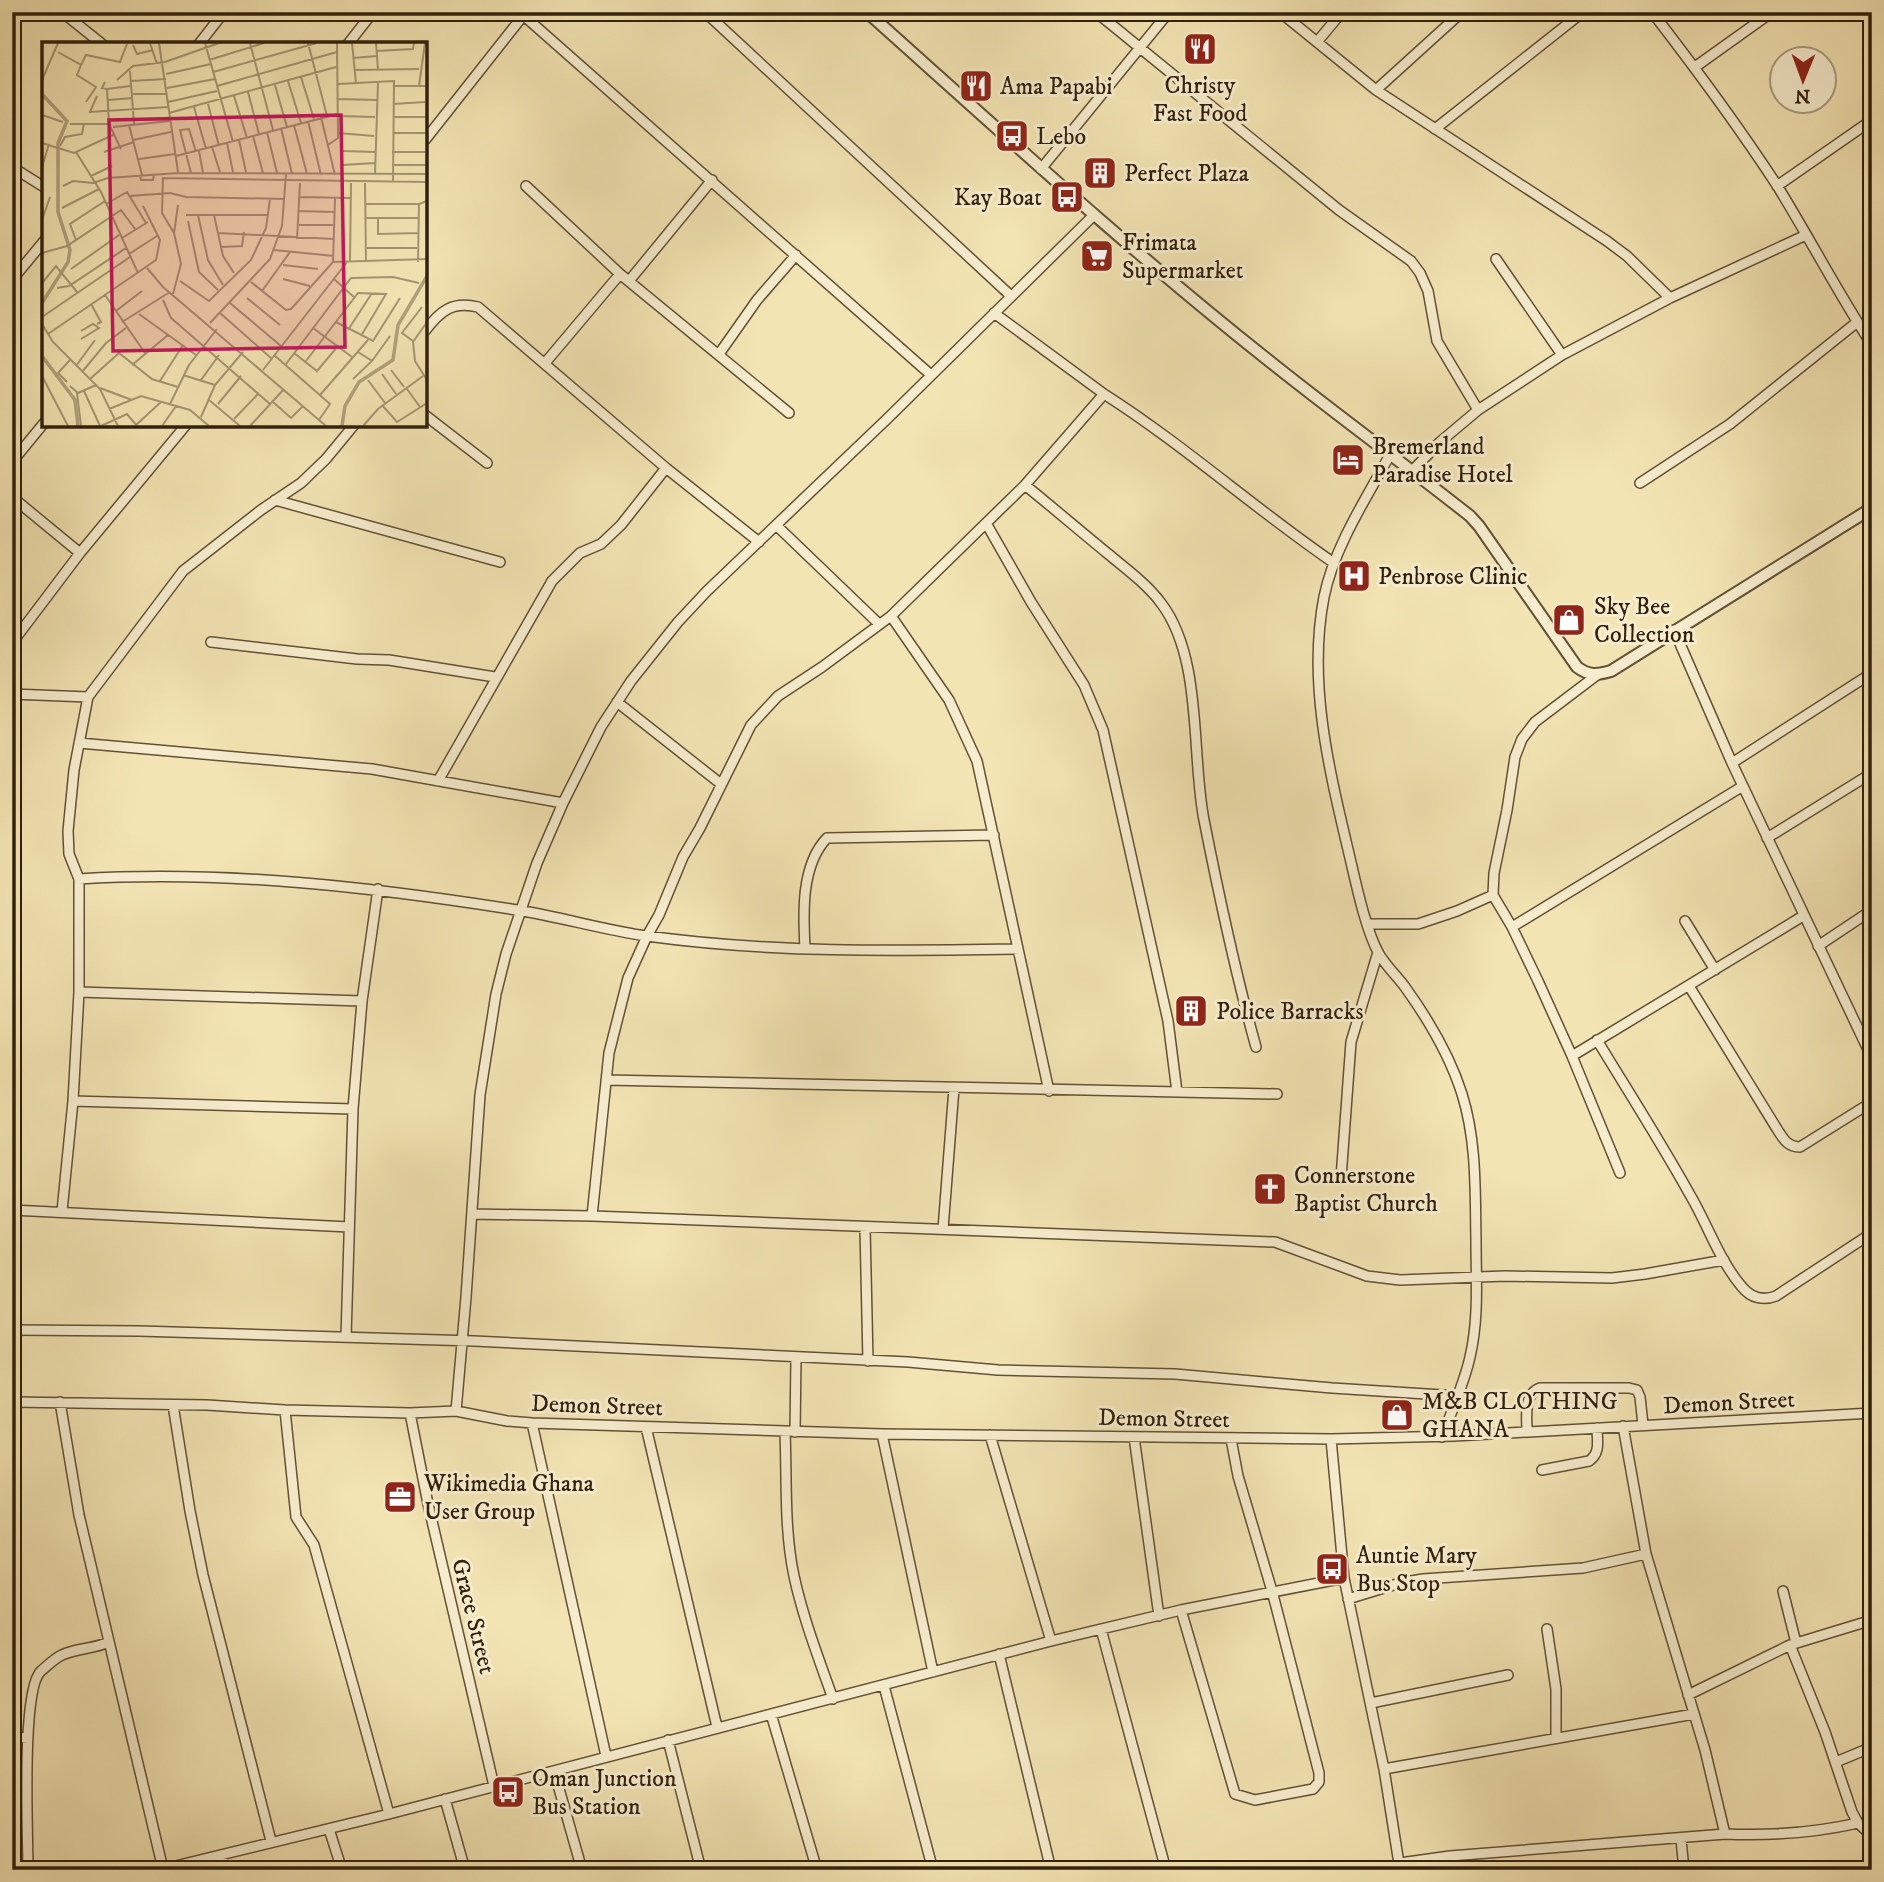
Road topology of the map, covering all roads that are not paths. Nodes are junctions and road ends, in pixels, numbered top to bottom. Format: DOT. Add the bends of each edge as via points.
graph roads {
  1 [pos="62,12"];
  2 [pos="224,12"];
  3 [pos="373,12"];
  4 [pos="705,12"];
  5 [pos="867,12"];
  6 [pos="1096,12"];
  7 [pos="1169,12"];
  8 [pos="1280,12"];
  9 [pos="1342,12"];
  10 [pos="1462,12"];
  11 [pos="1583,12"];
  12 [pos="1652,12"];
  13 [pos="1772,12"];
  14 [pos="525,14"];
  15 [pos="100,42"];
  16 [pos="201,42"];
  17 [pos="350,42"];
  18 [pos="1317,42"];
  19 [pos="1139,48"];
  20 [pos="1695,67"];
  21 [pos="1376,90"];
  22 [pos="1872,120"];
  23 [pos="1435,129"];
  24 [pos="427,137"];
  25 [pos="12,167"];
  26 [pos="1041,169"];
  27 [pos="712,180"];
  28 [pos="42,186"];
  29 [pos="526,186"];
  30 [pos="1777,186"];
  31 [pos="1094,215"];
  32 [pos="1806,235"];
  33 [pos="42,243"];
  34 [pos="796,255"];
  35 [pos="1496,259"];
  36 [pos="625,278"];
  37 [pos="12,280"];
  38 [pos="1011,296"];
  39 [pos="1671,298"];
  40 [pos="994,313"];
  41 [pos="1856,323"];
  42 [pos="427,328"];
  43 [pos="1872,345"];
  44 [pos="719,354"];
  45 [pos="1562,355"];
  46 [pos="545,363"];
  47 [pos="931,374"];
  48 [pos="1104,394"];
  49 [pos="1478,410"];
  50 [pos="789,413"];
  51 [pos="427,417"];
  52 [pos="42,425"];
  53 [pos="184,427"];
  54 [pos="352,427"];
  55 [pos="1391,453"];
  56 [pos="12,462"];
  57 [pos="487,463"];
  58 [pos="666,468"];
  59 [pos="1413,470"];
  60 [pos="1640,483"];
  61 [pos="1025,485"];
  62 [pos="12,498"];
  63 [pos="275,500"];
  64 [pos="1872,508"];
  65 [pos="986,523"];
  66 [pos="776,525"];
  67 [pos="758,541"];
  68 [pos="80,553"];
  69 [pos="500,562"];
  70 [pos="1334,563"];
  71 [pos="891,616"];
  72 [pos="879,624"];
  73 [pos="1674,630"];
  74 [pos="211,642"];
  75 [pos="12,643"];
  76 [pos="1872,673"];
  77 [pos="1597,675"];
  78 [pos="495,677"];
  79 [pos="12,694"];
  80 [pos="88,697"];
  81 [pos="617,702"];
  82 [pos="79,743"];
  83 [pos="1732,763"];
  84 [pos="1872,773"];
  85 [pos="438,781"];
  86 [pos="721,784"];
  87 [pos="1742,786"];
  88 [pos="563,803"];
  89 [pos="994,835"];
  90 [pos="1767,838"];
  91 [pos="79,878"];
  92 [pos="378,889"];
  93 [pos="1493,895"];
  94 [pos="521,910"];
  95 [pos="1872,910"];
  96 [pos="1803,916"];
  97 [pos="1685,921"];
  98 [pos="1369,924"];
  99 [pos="1513,928"];
  100 [pos="646,936"];
  101 [pos="1818,946"];
  102 [pos="805,948"];
  103 [pos="1018,949"];
  104 [pos="1378,952"];
  105 [pos="1715,970"];
  106 [pos="1689,986"];
  107 [pos="79,992"];
  108 [pos="362,1001"];
  109 [pos="1597,1040"];
  110 [pos="1256,1047"];
  111 [pos="1572,1056"];
  112 [pos="1872,1058"];
  113 [pos="606,1080"];
  114 [pos="954,1088"];
  115 [pos="1049,1091"];
  116 [pos="1177,1092"];
  117 [pos="1277,1094"];
  118 [pos="73,1101"];
  119 [pos="1872,1102"];
  120 [pos="353,1109"];
  121 [pos="1620,1173"];
  122 [pos="1341,1178"];
  123 [pos="12,1210"];
  124 [pos="62,1211"];
  125 [pos="472,1214"];
  126 [pos="592,1216"];
  127 [pos="349,1227"];
  128 [pos="865,1228"];
  129 [pos="943,1229"];
  130 [pos="1872,1233"];
  131 [pos="1724,1260"];
  132 [pos="1476,1278"];
  133 [pos="12,1330"];
  134 [pos="346,1337"];
  135 [pos="461,1341"];
  136 [pos="796,1358"];
  137 [pos="868,1361"];
  138 [pos="1458,1396"];
  139 [pos="12,1402"];
  140 [pos="60,1402"];
  141 [pos="173,1405"];
  142 [pos="285,1410"];
  143 [pos="456,1411"];
  144 [pos="1872,1412"];
  145 [pos="410,1413"];
  146 [pos="532,1423"];
  147 [pos="1643,1425"];
  148 [pos="1623,1426"];
  149 [pos="646,1427"];
  150 [pos="1597,1428"];
  151 [pos="790,1432"];
  152 [pos="1527,1433"];
  153 [pos="882,1434"];
  154 [pos="990,1435"];
  155 [pos="1134,1437"];
  156 [pos="1442,1437"];
  157 [pos="1231,1439"];
  158 [pos="1331,1439"];
  159 [pos="1542,1470"];
  160 [pos="1646,1554"];
  161 [pos="1344,1578"];
  162 [pos="1272,1591"];
  163 [pos="1783,1591"];
  164 [pos="1348,1599"];
  165 [pos="1181,1610"];
  166 [pos="1159,1616"];
  167 [pos="1872,1620"];
  168 [pos="1101,1629"];
  169 [pos="1547,1629"];
  170 [pos="1051,1641"];
  171 [pos="109,1642"];
  172 [pos="1793,1644"];
  173 [pos="999,1654"];
  174 [pos="933,1672"];
  175 [pos="1508,1675"];
  176 [pos="884,1686"];
  177 [pos="1688,1695"];
  178 [pos="833,1699"];
  179 [pos="1371,1703"];
  180 [pos="771,1714"];
  181 [pos="1694,1714"];
  182 [pos="717,1727"];
  183 [pos="12,1737"];
  184 [pos="1556,1737"];
  185 [pos="28,1738"];
  186 [pos="668,1740"];
  187 [pos="1872,1747"];
  188 [pos="606,1756"];
  189 [pos="1836,1762"];
  190 [pos="1384,1769"];
  191 [pos="554,1771"];
  192 [pos="494,1786"];
  193 [pos="445,1799"];
  194 [pos="389,1814"];
  195 [pos="1858,1823"];
  196 [pos="328,1829"];
  197 [pos="1726,1834"];
  198 [pos="1872,1836"];
  199 [pos="1681,1839"];
  200 [pos="271,1841"];
  201 [pos="221,1855"];
  202 [pos="1400,1866"];
  203 [pos="161,1869"];
  204 [pos="28,1870"];
  205 [pos="225,1870"];
  206 [pos="342,1870"];
  207 [pos="465,1870"];
  208 [pos="582,1870"];
  209 [pos="701,1870"];
  210 [pos="817,1870"];
  211 [pos="933,1870"];
  212 [pos="1051,1870"];
  213 [pos="1166,1870"];
  214 [pos="1684,1870"];
  1 -- 15 [label="street"];
  2 -- 16 [label="street"];
  3 -- 17 [label="street"];
  4 -- 38 [label="street"];
  5 -- 26 [label="street"];
  6 -- 19 [label="street"];
  7 -- 19 [label="street"];
  8 -- 18 [label="street"];
  9 -- 18 [label="street"];
  10 -- 21 [label="street"];
  11 -- 23 [label="street"];
  12 -- 20 [label="street"];
  13 -- 20 [label="street"];
  14 -- 24 [label="street"];
  14 -- 27 [label="street"];
  18 -- 21 [label="street"];
  19 -- 26 [label="street"];
  19 -- 49 [label="street" via="1339,210 1411,261 1428,291 1437,341"];
  20 -- 30 [label="street"];
  21 -- 23 [label="street"];
  22 -- 30 [label="street"];
  23 -- 39 [label="street" via="1607,241"];
  25 -- 28 [label="street"];
  26 -- 31 [label="street"];
  27 -- 34 [label="street"];
  27 -- 36 [label="street"];
  29 -- 36 [label="street"];
  30 -- 32 [label="street"];
  31 -- 38 [label="street"];
  31 -- 55 [label="street" via="1267,360"];
  32 -- 39 [label="street"];
  32 -- 41 [label="street"];
  33 -- 37 [label="street"];
  34 -- 44 [label="street"];
  34 -- 47 [label="street"];
  35 -- 45 [label="street"];
  36 -- 44 [label="street"];
  36 -- 46 [label="street"];
  38 -- 40 [label="street"];
  39 -- 45 [label="street"];
  40 -- 47 [label="street"];
  40 -- 48 [label="street"];
  41 -- 43 [label="street"];
  41 -- 60 [label="street" via="1730,424"];
  42 -- 46 [label="street" via="451,306 478,307"];
  44 -- 50 [label="street"];
  45 -- 49 [label="street"];
  46 -- 58 [label="street"];
  47 -- 66 [label="street"];
  48 -- 61 [label="street"];
  48 -- 70 [label="street"];
  49 -- 59 [label="street"];
  51 -- 57 [label="street"];
  52 -- 56 [label="street"];
  53 -- 68 [label="street"];
  54 -- 63 [label="street" via="301,483"];
  55 -- 59 [label="street"];
  55 -- 70 [label="street"];
  58 -- 67 [label="street"];
  58 -- 78 [label="street" via="621,525 601,544 580,553 552,581"];
  59 -- 77 [label="street" via="1479,526 1577,667"];
  61 -- 65 [label="street"];
  61 -- 110 [label="street" via="1130,572 1161,603 1177,628 1186,656 1203,817 1227,937"];
  62 -- 68 [label="street"];
  63 -- 69 [label="street"];
  63 -- 80 [label="street" via="183,570"];
  64 -- 73 [label="street"];
  65 -- 71 [label="street"];
  65 -- 116 [label="street" via="1084,685 1103,730 1168,1021"];
  66 -- 67 [label="street"];
  66 -- 72 [label="street"];
  67 -- 81 [label="street" via="678,622"];
  68 -- 75 [label="street"];
  70 -- 98 [label="street" via="1322,614 1322,721 1340,817"];
  71 -- 72 [label="street"];
  71 -- 89 [label="street" via="963,727 977,761"];
  72 -- 86 [label="street" via="764,709"];
  73 -- 77 [label="street" via="1611,671"];
  73 -- 83 [label="street"];
  74 -- 78 [label="street" via="390,660"];
  76 -- 83 [label="street"];
  77 -- 93 [label="street" via="1535,722 1522,739 1515,757"];
  78 -- 85 [label="street"];
  79 -- 80 [label="street"];
  80 -- 82 [label="street"];
  81 -- 86 [label="street"];
  81 -- 88 [label="street"];
  82 -- 85 [label="street" via="315,762"];
  82 -- 91 [label="street" via="68,831 69,854"];
  83 -- 87 [label="street"];
  84 -- 90 [label="street"];
  85 -- 88 [label="street"];
  86 -- 100 [label="street"];
  87 -- 90 [label="street"];
  87 -- 99 [label="street"];
  88 -- 94 [label="street"];
  89 -- 102 [label="street" via="827,838 819,846 805,889"];
  89 -- 103 [label="street"];
  90 -- 96 [label="street"];
  91 -- 92 [label="street" via="219,876"];
  91 -- 107 [label="street"];
  92 -- 94 [label="street"];
  92 -- 108 [label="street"];
  93 -- 98 [label="street" via="1418,924"];
  93 -- 99 [label="street"];
  94 -- 100 [label="street"];
  94 -- 125 [label="street" via="488,1037"];
  95 -- 101 [label="street"];
  96 -- 101 [label="street"];
  96 -- 105 [label="street"];
  97 -- 105 [label="street"];
  98 -- 104 [label="street"];
  99 -- 111 [label="street"];
  100 -- 102 [label="street"];
  100 -- 113 [label="street" via="618,1013"];
  101 -- 112 [label="street"];
  102 -- 103 [label="street"];
  103 -- 115 [label="street"];
  104 -- 122 [label="street" via="1351,1042"];
  104 -- 132 [label="street" via="1422,1012 1461,1093 1474,1153"];
  105 -- 106 [label="street"];
  106 -- 109 [label="street"];
  106 -- 119 [label="street" via="1777,1129 1793,1147"];
  107 -- 108 [label="street"];
  107 -- 118 [label="street"];
  108 -- 120 [label="street"];
  109 -- 111 [label="street"];
  109 -- 131 [label="street"];
  111 -- 121 [label="street"];
  113 -- 114 [label="street"];
  113 -- 126 [label="street"];
  114 -- 115 [label="street"];
  114 -- 129 [label="street"];
  115 -- 116 [label="street"];
  116 -- 117 [label="street"];
  118 -- 120 [label="street"];
  118 -- 124 [label="street"];
  120 -- 127 [label="street"];
  123 -- 124 [label="street"];
  124 -- 127 [label="street"];
  125 -- 126 [label="street"];
  125 -- 135 [label="street"];
  126 -- 128 [label="street"];
  127 -- 134 [label="street"];
  128 -- 129 [label="street"];
  128 -- 137 [label="street"];
  129 -- 132 [label="street" via="1275,1242 1367,1276"];
  130 -- 131 [label="street" via="1768,1299 1742,1287"];
  131 -- 132 [label="street" via="1612,1278"];
  132 -- 138 [label="street" via="1478,1316"];
  133 -- 134 [label="street"];
  134 -- 135 [label="street"];
  135 -- 136 [label="street"];
  135 -- 143 [label="street"];
  136 -- 137 [label="street"];
  136 -- 151 [label="street"];
  137 -- 138 [label="street" via="1175,1374"];
  138 -- 156 [label="street"];
  139 -- 140 [label="street, Demon Street"];
  140 -- 141 [label="street, Demon Street"];
  140 -- 171 [label="street" via="79,1515"];
  141 -- 142 [label="street, Demon Street"];
  141 -- 200 [label="street" via="203,1575"];
  142 -- 145 [label="street, Demon Street"];
  142 -- 194 [label="street" via="296,1517 314,1545"];
  143 -- 145 [label="street, Demon Street"];
  143 -- 146 [label="street, Demon Street"];
  144 -- 147 [label="street, Demon Street"];
  145 -- 192 [label="street, Grace Street"];
  146 -- 149 [label="street, Demon Street"];
  146 -- 188 [label="street"];
  147 -- 148 [label="street, Demon Street"];
  147 -- 152 [label="street" via="1640,1397 1629,1388 1540,1388 1528,1398"];
  148 -- 150 [label="street, Demon Street"];
  148 -- 160 [label="street"];
  149 -- 151 [label="street, Demon Street"];
  149 -- 182 [label="street"];
  150 -- 152 [label="street, Demon Street"];
  150 -- 159 [label="street" via="1595,1457"];
  151 -- 153 [label="street, Demon Street"];
  151 -- 178 [label="street" via="789,1542 794,1576"];
  152 -- 156 [label="street, Demon Street"];
  153 -- 154 [label="street, Demon Street"];
  153 -- 174 [label="street"];
  154 -- 155 [label="street, Demon Street"];
  154 -- 170 [label="street"];
  155 -- 157 [label="street, Demon Street"];
  155 -- 166 [label="street"];
  156 -- 158 [label="street, Demon Street"];
  157 -- 158 [label="street, Demon Street"];
  157 -- 162 [label="street"];
  158 -- 161 [label="street"];
  160 -- 164 [label="street" via="1583,1569 1423,1579"];
  160 -- 177 [label="street"];
  161 -- 162 [label="street"];
  161 -- 164 [label="street"];
  162 -- 165 [label="street"];
  162 -- 165 [label="street" via="1319,1773 1313,1789 1255,1800 1235,1794"];
  163 -- 172 [label="street"];
  164 -- 179 [label="street"];
  165 -- 166 [label="street"];
  166 -- 168 [label="street"];
  167 -- 172 [label="street"];
  168 -- 170 [label="street"];
  168 -- 213 [label="street"];
  169 -- 184 [label="street" via="1554,1665"];
  170 -- 173 [label="street"];
  171 -- 185 [label="street" via="60,1655 37,1674"];
  171 -- 203 [label="street"];
  172 -- 177 [label="street"];
  172 -- 189 [label="street"];
  173 -- 174 [label="street"];
  173 -- 212 [label="street"];
  174 -- 176 [label="street"];
  175 -- 179 [label="street"];
  176 -- 178 [label="street"];
  176 -- 211 [label="street"];
  177 -- 181 [label="street"];
  178 -- 180 [label="street"];
  179 -- 190 [label="street"];
  180 -- 182 [label="street"];
  180 -- 210 [label="street"];
  181 -- 184 [label="street"];
  181 -- 197 [label="street"];
  182 -- 186 [label="street"];
  183 -- 185 [label="street"];
  184 -- 190 [label="street"];
  185 -- 204 [label="street"];
  186 -- 188 [label="street"];
  186 -- 209 [label="street"];
  187 -- 189 [label="street"];
  188 -- 191 [label="street"];
  189 -- 195 [label="street"];
  190 -- 202 [label="street"];
  191 -- 192 [label="street"];
  191 -- 208 [label="street"];
  192 -- 193 [label="street"];
  193 -- 194 [label="street"];
  193 -- 207 [label="street"];
  194 -- 196 [label="street"];
  195 -- 197 [label="street" via="1798,1833"];
  195 -- 198 [label="street"];
  196 -- 200 [label="street"];
  196 -- 206 [label="street"];
  197 -- 199 [label="street"];
  199 -- 202 [label="street" via="1450,1856"];
  199 -- 214 [label="street"];
  200 -- 201 [label="street"];
  201 -- 203 [label="street"];
  201 -- 205 [label="street"];
}
